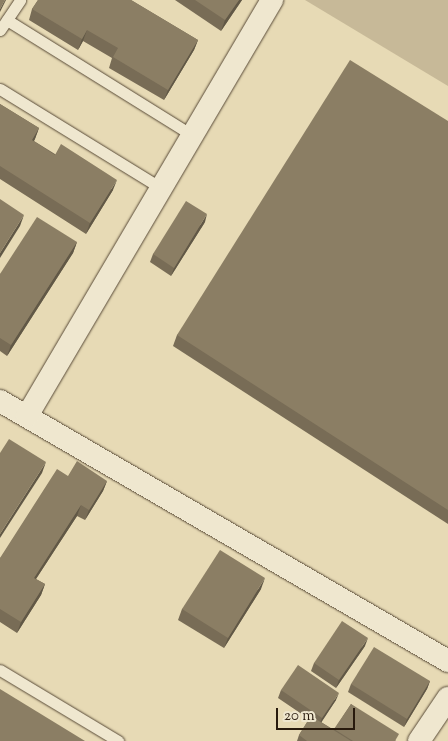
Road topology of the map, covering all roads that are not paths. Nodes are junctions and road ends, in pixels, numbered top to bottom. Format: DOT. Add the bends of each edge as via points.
graph roads {
  1 [pos="20,0"];
  2 [pos="272,0"];
  3 [pos="7,20"];
  4 [pos="0,30"];
  5 [pos="0,89"];
  6 [pos="192,135"];
  7 [pos="161,188"];
  8 [pos="0,401"];
  9 [pos="27,416"];
  10 [pos="448,661"];
  11 [pos="0,670"];
  12 [pos="448,698"];
  13 [pos="118,741"];
  14 [pos="419,741"];
  1 -- 3 [label="lane"];
  2 -- 6 [label="street"];
  3 -- 4 [label="lane"];
  3 -- 6 [label="lane"];
  5 -- 7 [label="lane"];
  6 -- 7 [label="street"];
  7 -- 9 [label="street"];
  8 -- 9 [label="street"];
  9 -- 10 [label="street"];
  11 -- 13 [label="lane"];
  12 -- 14 [label="street"];
}
